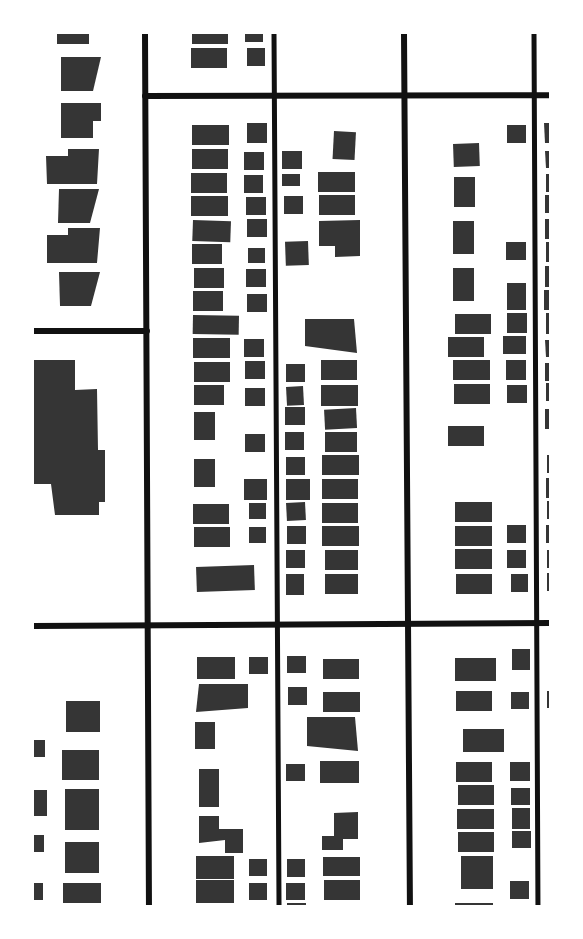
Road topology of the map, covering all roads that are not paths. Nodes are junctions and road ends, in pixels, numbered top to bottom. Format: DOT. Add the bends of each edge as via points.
graph roads {
  1 [pos="145,33"];
  2 [pos="274,33"];
  3 [pos="404,33"];
  4 [pos="534,33"];
  5 [pos="404,95"];
  6 [pos="534,95"];
  7 [pos="550,95"];
  8 [pos="146,96"];
  9 [pos="274,96"];
  10 [pos="33,331"];
  11 [pos="147,331"];
  12 [pos="537,622"];
  13 [pos="550,622"];
  14 [pos="408,623"];
  15 [pos="147,625"];
  16 [pos="276,625"];
  17 [pos="33,626"];
  18 [pos="149,906"];
  19 [pos="279,906"];
  20 [pos="410,906"];
  21 [pos="538,906"];
  1 -- 8 [label="street"];
  2 -- 9 [label="lane"];
  3 -- 5 [label="street"];
  4 -- 6 [label="lane"];
  5 -- 6 [label="street"];
  5 -- 9 [label="street"];
  5 -- 14 [label="street"];
  6 -- 7 [label="street"];
  6 -- 12 [label="lane"];
  8 -- 9 [label="street"];
  8 -- 11 [label="street"];
  9 -- 16 [label="lane"];
  10 -- 11 [label="street"];
  11 -- 15 [label="street"];
  12 -- 13 [label="street"];
  12 -- 14 [label="street"];
  12 -- 21 [label="lane"];
  14 -- 16 [label="street"];
  14 -- 20 [label="street"];
  15 -- 16 [label="street"];
  15 -- 17 [label="street"];
  15 -- 18 [label="street"];
  16 -- 19 [label="lane"];
}
